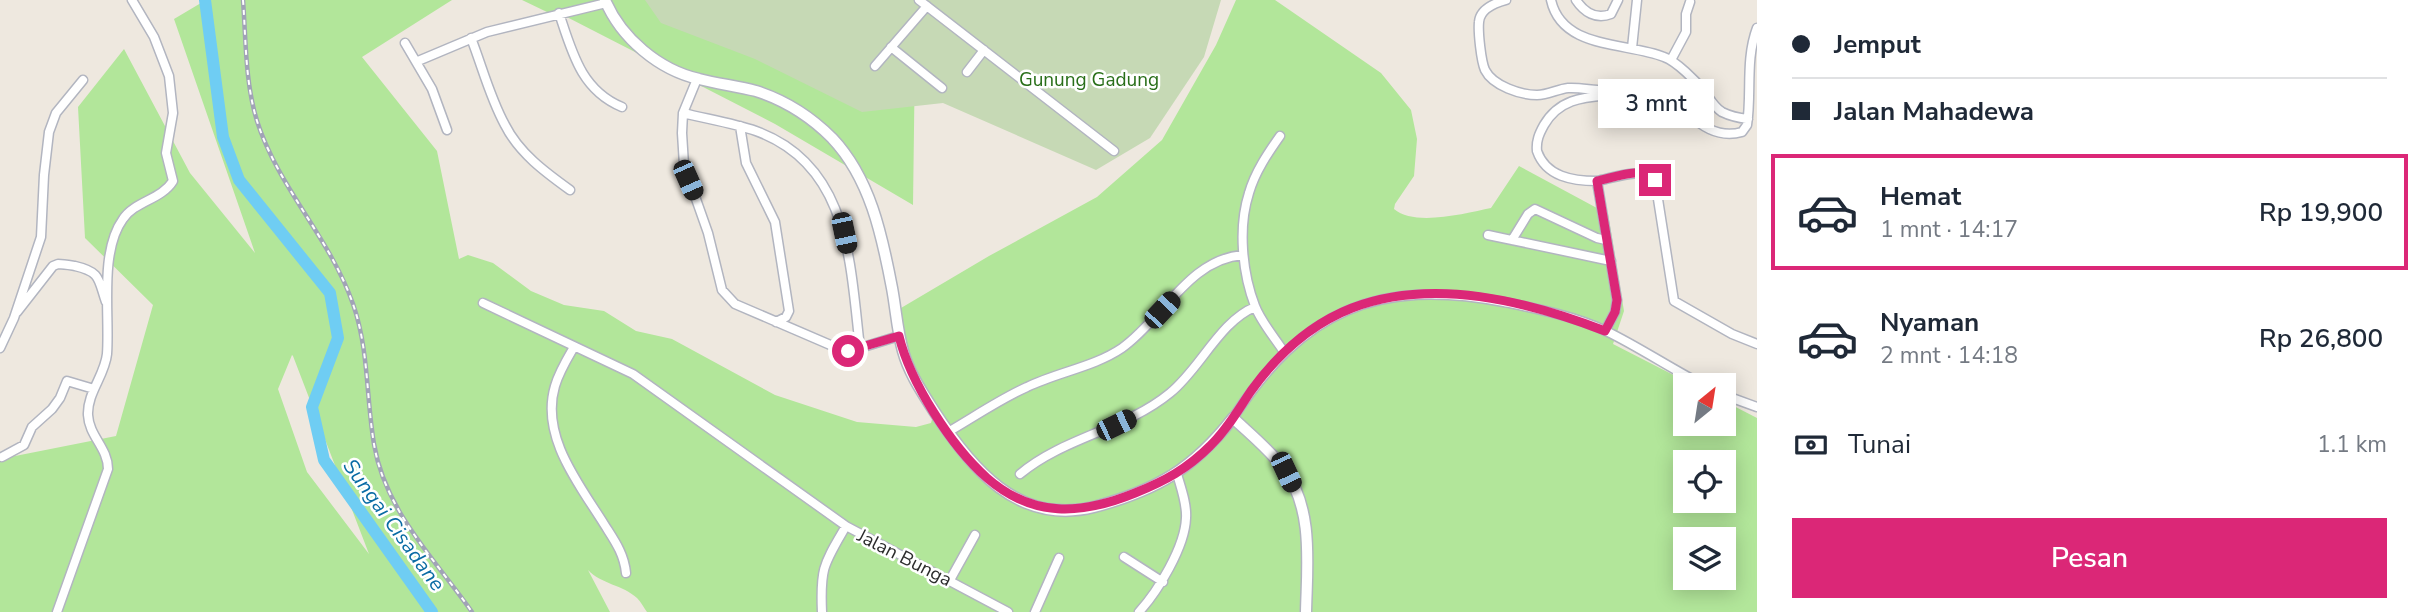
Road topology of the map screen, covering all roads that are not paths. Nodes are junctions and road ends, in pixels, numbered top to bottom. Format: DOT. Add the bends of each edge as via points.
graph roads {
  1 [pos="132,0"];
  2 [pos="919,0"];
  3 [pos="1503,0"];
  4 [pos="1551,0"];
  5 [pos="1576,0"];
  6 [pos="1618,0"];
  7 [pos="1637,0"];
  8 [pos="605,1"];
  9 [pos="1690,2"];
  10 [pos="927,6"];
  11 [pos="559,13"];
  12 [pos="1757,28"];
  13 [pos="471,38"];
  14 [pos="405,43"];
  15 [pos="891,47"];
  16 [pos="1632,48"];
  17 [pos="984,50"];
  18 [pos="1671,60"];
  19 [pos="418,61"];
  20 [pos="875,65"];
  21 [pos="967,72"];
  22 [pos="697,79"];
  23 [pos="83,80"];
  24 [pos="1646,87"];
  25 [pos="942,88"];
  26 [pos="622,107"];
  27 [pos="683,113"];
  28 [pos="1748,119"];
  29 [pos="740,126"];
  30 [pos="447,130"];
  31 [pos="1280,136"];
  32 [pos="1114,151"];
  33 [pos="1597,181"];
  34 [pos="570,190"];
  35 [pos="1488,235"];
  36 [pos="1512,240"];
  37 [pos="1606,240"];
  38 [pos="1243,255"];
  39 [pos="1611,261"];
  40 [pos="483,303"];
  41 [pos="107,306"];
  42 [pos="1255,307"];
  43 [pos="14,318"];
  44 [pos="776,322"];
  45 [pos="1605,331"];
  46 [pos="3,334"];
  47 [pos="899,336"];
  48 [pos="1757,344"];
  49 [pos="574,346"];
  50 [pos="0,348"];
  51 [pos="860,348"];
  52 [pos="1284,352"];
  53 [pos="1681,373"];
  54 [pos="94,389"];
  55 [pos="1736,399"];
  56 [pos="1757,407"];
  57 [pos="1234,418"];
  58 [pos="948,432"];
  59 [pos="2,457"];
  60 [pos="1020,474"];
  61 [pos="1177,474"];
  62 [pos="846,526"];
  63 [pos="975,535"];
  64 [pos="1124,557"];
  65 [pos="1059,558"];
  66 [pos="626,573"];
  67 [pos="950,580"];
  68 [pos="1163,582"];
  69 [pos="57,612"];
  70 [pos="822,612"];
  71 [pos="1008,612"];
  72 [pos="1035,612"];
  73 [pos="1139,612"];
  74 [pos="1306,612"];
  1 -- 41 [label="street" via="154,37 169,76 173,113 166,153 173,181 160,196 128,212 112,237"];
  2 -- 10 [label="street"];
  3 -- 24 [label="street" via="1484,10 1479,22 1484,67 1496,81 1539,95 1567,88"];
  4 -- 16 [label="street" via="1560,20 1574,32"];
  5 -- 6 [label="street" via="1585,11 1601,17 1611,14"];
  7 -- 16 [label="street"];
  8 -- 11 [label="street"];
  8 -- 22 [label="street" via="648,55"];
  9 -- 18 [label="street" via="1686,32"];
  10 -- 15 [label="street"];
  10 -- 17 [label="street"];
  11 -- 13 [label="street"];
  11 -- 26 [label="street" via="584,78"];
  12 -- 28 [label="street" via="1749,61"];
  13 -- 19 [label="street"];
  13 -- 34 [label="street" via="510,133 538,166"];
  14 -- 19 [label="street"];
  15 -- 20 [label="street"];
  15 -- 25 [label="street"];
  16 -- 18 [label="street"];
  17 -- 21 [label="street"];
  17 -- 32 [label="street"];
  18 -- 28 [label="street" via="1719,110"];
  19 -- 30 [label="street"];
  22 -- 27 [label="street"];
  22 -- 47 [label="street" via="776,99 833,139 863,184 875,214"];
  23 -- 43 [label="street" via="56,113 49,132 41,237"];
  24 -- 28 [label="street" via="1713,131 1742,132"];
  24 -- 33 [label="street" via="1570,101 1557,108 1539,133 1537,151 1549,169 1570,179"];
  27 -- 29 [label="street"];
  27 -- 44 [label="street" via="684,165 722,290 731,301"];
  29 -- 44 [label="street" via="746,163 778,236 789,307 786,317"];
  29 -- 51 [label="street" via="787,147 825,186 846,243"];
  31 -- 38 [label="street" via="1249,192"];
  33 -- 37 [label="street"];
  33 -- 48 [label="street" via="1643,173 1652,176 1674,301"];
  35 -- 36 [label="street"];
  36 -- 37 [label="street" via="1535,209"];
  36 -- 39 [label="street"];
  37 -- 39 [label="street"];
  38 -- 42 [label="street"];
  38 -- 58 [label="street" via="1220,259 1199,273 1114,352 1026,387"];
  39 -- 45 [label="street" via="1616,306"];
  40 -- 49 [label="street"];
  41 -- 43 [label="street" via="94,272 63,263 53,266"];
  41 -- 54 [label="street" via="106,358"];
  42 -- 52 [label="street"];
  42 -- 60 [label="street" via="1235,320 1188,375 1156,403 1048,454"];
  43 -- 46 [label="street"];
  44 -- 51 [label="street" via="835,349"];
  45 -- 52 [label="street" via="1520,305 1431,293 1354,308 1331,318"];
  45 -- 53 [label="street"];
  46 -- 50 [label="street"];
  47 -- 51 [label="street"];
  47 -- 58 [label="street" via="914,379"];
  49 -- 62 [label="street" via="634,374 675,401"];
  49 -- 66 [label="street" via="553,393 554,428 567,463 621,552"];
  52 -- 57 [label="street"];
  54 -- 59 [label="street" via="66,381 60,398 32,427 24,445"];
  54 -- 69 [label="street" via="89,422 107,456 108,469"];
  55 -- 56 [label="street"];
  57 -- 61 [label="street" via="1213,444"];
  57 -- 74 [label="street" via="1276,459 1297,494 1307,532"];
  58 -- 61 [label="street" via="977,469 1002,491 1042,507 1085,509"];
  61 -- 68 [label="street" via="1185,523"];
  62 -- 67 [label="street, Jalan Bunga"];
  62 -- 70 [label="street, Jalan Bunga" via="823,566"];
  63 -- 67 [label="street"];
  64 -- 68 [label="street"];
  65 -- 72 [label="street"];
  67 -- 71 [label="street, Jalan Bunga"];
  68 -- 73 [label="street"];
}
